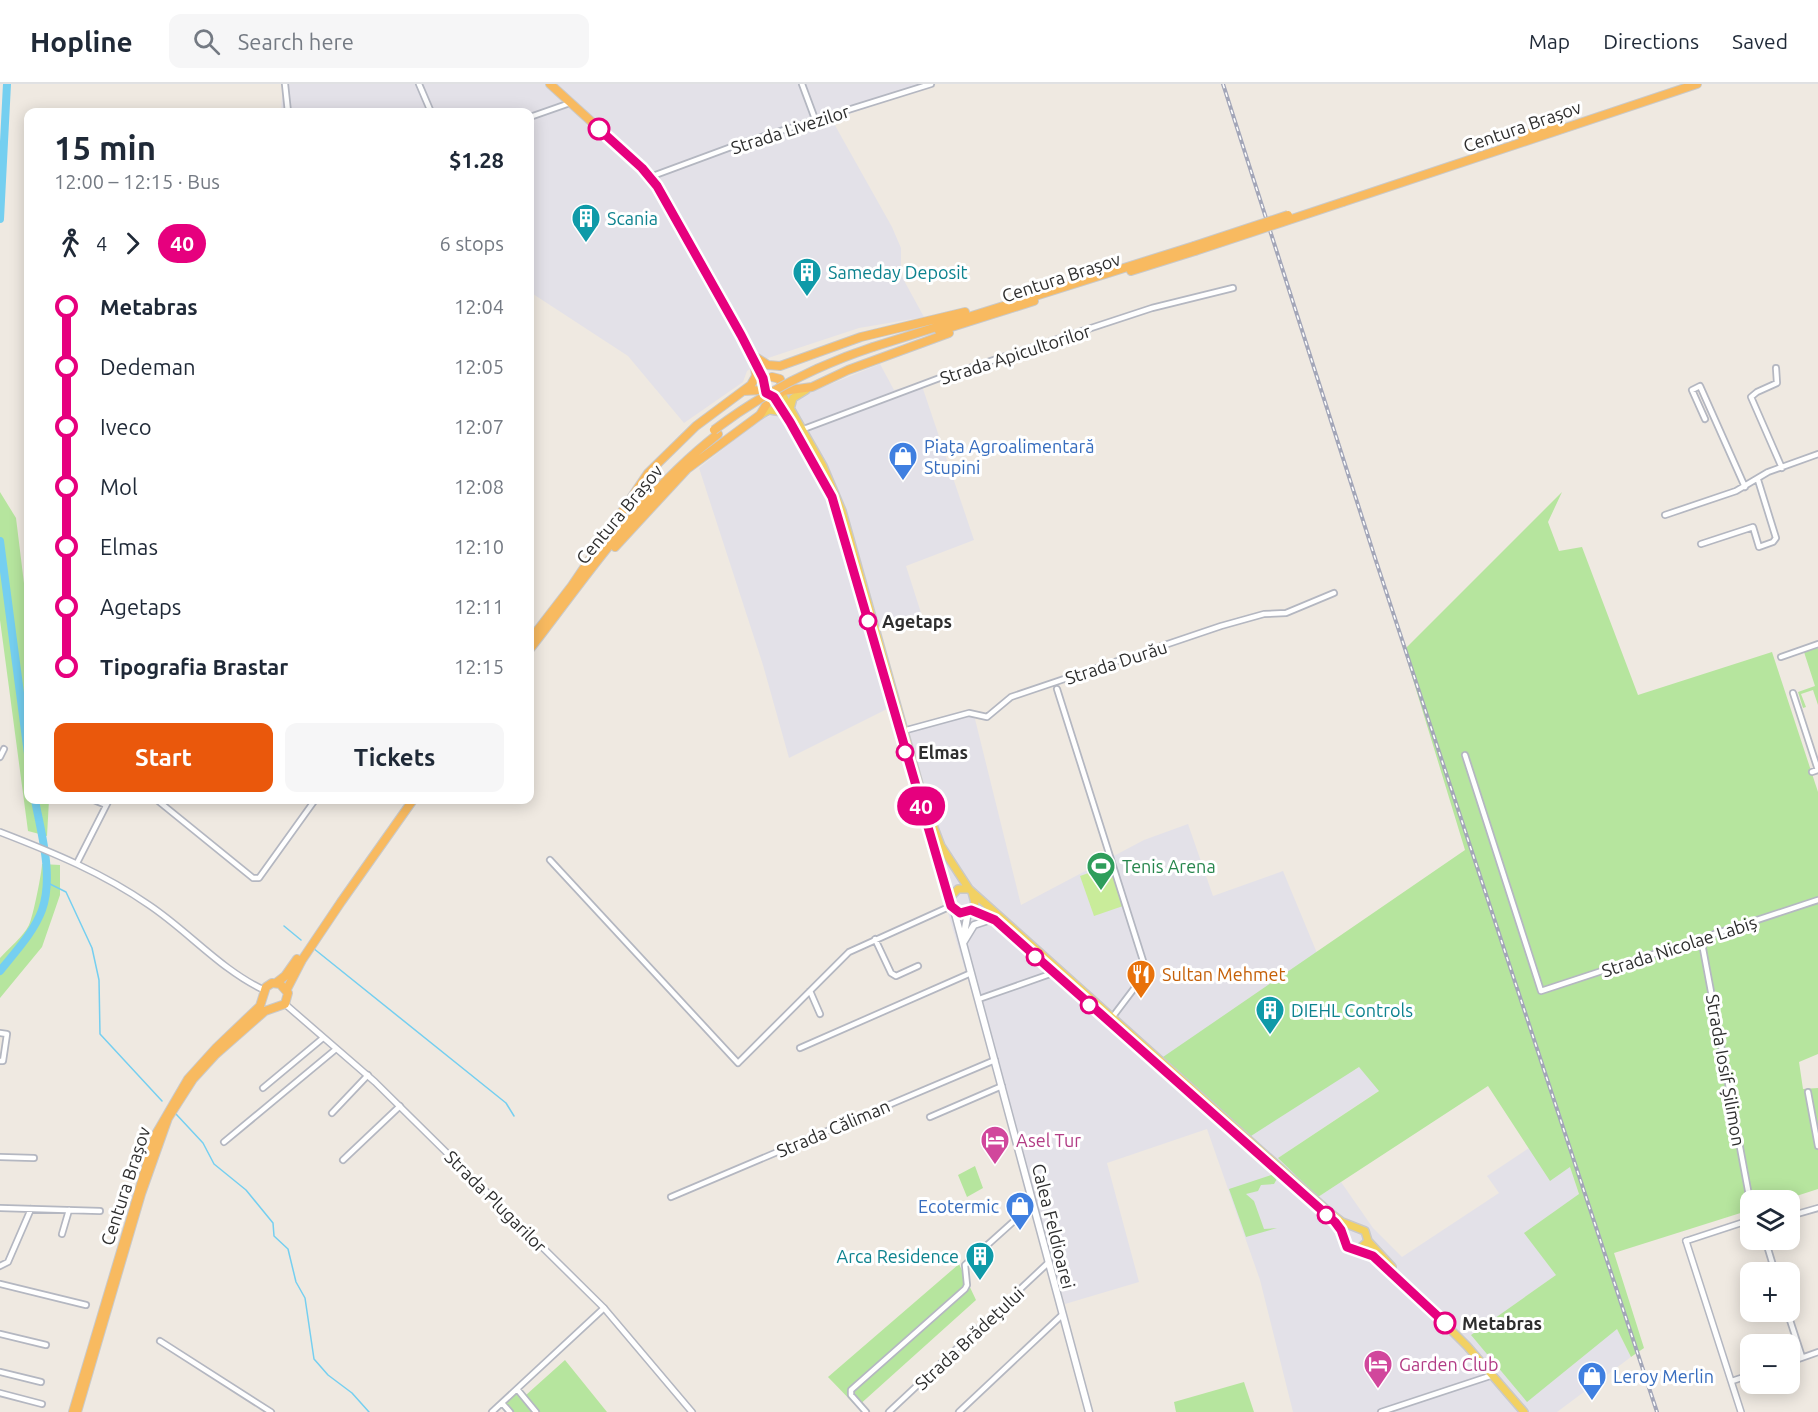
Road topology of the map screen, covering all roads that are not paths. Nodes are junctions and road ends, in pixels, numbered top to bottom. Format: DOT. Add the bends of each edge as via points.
graph roads {
  1 [pos="285,84"];
  2 [pos="419,84"];
  3 [pos="550,84"];
  4 [pos="802,84"];
  5 [pos="931,84"];
  6 [pos="1681,84"];
  7 [pos="1697,84"];
  8 [pos="570,103"];
  9 [pos="288,108"];
  10 [pos="428,108"];
  11 [pos="534,116"];
  12 [pos="815,119"];
  13 [pos="650,177"];
  14 [pos="1342,199"];
  15 [pos="1233,288"];
  16 [pos="991,312"];
  17 [pos="755,359"];
  18 [pos="792,363"];
  19 [pos="1776,369"];
  20 [pos="775,378"];
  21 [pos="764,387"];
  22 [pos="812,387"];
  23 [pos="743,391"];
  24 [pos="777,395"];
  25 [pos="787,411"];
  26 [pos="760,415"];
  27 [pos="1705,419"];
  28 [pos="801,429"];
  29 [pos="1818,454"];
  30 [pos="1782,468"];
  31 [pos="1758,480"];
  32 [pos="1745,487"];
  33 [pos="1665,515"];
  34 [pos="1701,544"];
  35 [pos="573,588"];
  36 [pos="1334,592"];
  37 [pos="534,635"];
  38 [pos="534,643"];
  39 [pos="1818,644"];
  40 [pos="1781,657"];
  41 [pos="1058,689"];
  42 [pos="1793,693"];
  43 [pos="903,731"];
  44 [pos="4,749"];
  45 [pos="1465,755"];
  46 [pos="0,758"];
  47 [pos="1818,770"];
  48 [pos="1812,772"];
  49 [pos="162,804"];
  50 [pos="312,804"];
  51 [pos="404,804"];
  52 [pos="410,804"];
  53 [pos="106,805"];
  54 [pos="0,832"];
  55 [pos="550,860"];
  56 [pos="77,863"];
  57 [pos="970,890"];
  58 [pos="950,898"];
  59 [pos="1818,900"];
  60 [pos="952,908"];
  61 [pos="970,911"];
  62 [pos="999,919"];
  63 [pos="875,939"];
  64 [pos="1701,939"];
  65 [pos="963,944"];
  66 [pos="918,966"];
  67 [pos="971,973"];
  68 [pos="1053,973"];
  69 [pos="276,983"];
  70 [pos="286,989"];
  71 [pos="264,990"];
  72 [pos="810,991"];
  73 [pos="979,999"];
  74 [pos="263,1001"];
  75 [pos="285,1004"];
  76 [pos="270,1008"];
  77 [pos="820,1014"];
  78 [pos="1111,1019"];
  79 [pos="0,1034"];
  80 [pos="323,1038"];
  81 [pos="800,1048"];
  82 [pos="336,1049"];
  83 [pos="995,1060"];
  84 [pos="0,1061"];
  85 [pos="368,1076"];
  86 [pos="1002,1086"];
  87 [pos="263,1088"];
  88 [pos="1808,1092"];
  89 [pos="400,1106"];
  90 [pos="332,1113"];
  91 [pos="930,1117"];
  92 [pos="224,1142"];
  93 [pos="1818,1146"];
  94 [pos="0,1157"];
  95 [pos="34,1158"];
  96 [pos="343,1160"];
  97 [pos="1748,1190"];
  98 [pos="671,1197"];
  99 [pos="1033,1204"];
  100 [pos="0,1208"];
  101 [pos="1818,1208"];
  102 [pos="31,1209"];
  103 [pos="69,1210"];
  104 [pos="100,1211"];
  105 [pos="1800,1213"];
  106 [pos="1740,1223"];
  107 [pos="1354,1227"];
  108 [pos="62,1234"];
  109 [pos="1344,1237"];
  110 [pos="1368,1241"];
  111 [pos="1686,1241"];
  112 [pos="1358,1251"];
  113 [pos="1048,1263"];
  114 [pos="0,1266"];
  115 [pos="0,1284"];
  116 [pos="86,1305"];
  117 [pos="604,1308"];
  118 [pos="1062,1315"];
  119 [pos="1791,1322"];
  120 [pos="0,1334"];
  121 [pos="160,1341"];
  122 [pos="46,1345"];
  123 [pos="1818,1352"];
  124 [pos="1802,1358"];
  125 [pos="0,1372"];
  126 [pos="1493,1375"];
  127 [pos="1740,1378"];
  128 [pos="1732,1381"];
  129 [pos="41,1382"];
  130 [pos="517,1389"];
  131 [pos="0,1393"];
  132 [pos="502,1403"];
  133 [pos="42,1404"];
  134 [pos="73,1412"];
  135 [pos="77,1412"];
  136 [pos="271,1412"];
  137 [pos="492,1412"];
  138 [pos="510,1412"];
  139 [pos="536,1412"];
  140 [pos="692,1412"];
  141 [pos="866,1412"];
  142 [pos="889,1412"];
  143 [pos="959,1412"];
  144 [pos="1088,1412"];
  145 [pos="1381,1412"];
  146 [pos="1524,1412"];
  147 [pos="1530,1412"];
  148 [pos="1741,1412"];
  1 -- 9 [label="street"];
  2 -- 10 [label="street"];
  3 -- 8 [label="highway"];
  4 -- 12 [label="street"];
  5 -- 12 [label="street, Strada Livezilor"];
  6 -- 14 [label="highway, Centura Brașov"];
  7 -- 14 [label="highway, Centura Brașov"];
  8 -- 11 [label="street"];
  8 -- 13 [label="highway"];
  12 -- 13 [label="street, Strada Livezilor"];
  13 -- 17 [label="highway"];
  14 -- 16 [label="highway, Centura Brașov, bridge"];
  15 -- 28 [label="street, Strada Apicultorilor" via="1152,308 945,376"];
  16 -- 18 [label="highway" via="971,311 847,341"];
  16 -- 22 [label="highway"];
  16 -- 35 [label="highway, Centura Brașov, bridge" via="801,375 748,406 676,461 642,497"];
  17 -- 18 [label="highway" via="773,366"];
  17 -- 20 [label="highway"];
  17 -- 21 [label="highway"];
  17 -- 23 [label="highway" via="756,376"];
  18 -- 20 [label="highway"];
  19 -- 30 [label="street" via="1777,383 1751,397"];
  20 -- 21 [label="highway"];
  20 -- 24 [label="highway" via="783,382"];
  21 -- 23 [label="highway"];
  21 -- 24 [label="highway"];
  22 -- 24 [label="highway"];
  22 -- 25 [label="main road" via="795,395"];
  23 -- 35 [label="highway" via="696,426 648,473"];
  24 -- 25 [label="main road, Calea Feldioarei"];
  24 -- 26 [label="highway"];
  25 -- 26 [label="main road" via="773,410"];
  25 -- 28 [label="main road, Calea Feldioarei"];
  25 -- 58 [label="main road, Calea Feldioarei" via="837,514"];
  26 -- 35 [label="highway" via="687,470"];
  27 -- 32 [label="street" via="1692,390 1700,386"];
  28 -- 43 [label="main road, Calea Feldioarei" via="823,466 842,511"];
  29 -- 30 [label="street"];
  30 -- 31 [label="street"];
  31 -- 32 [label="street"];
  31 -- 34 [label="street" via="1776,538 1773,542 1759,547 1753,527"];
  32 -- 33 [label="street"];
  35 -- 37 [label="highway, Centura Brașov"];
  35 -- 38 [label="highway, Centura Brașov"];
  36 -- 43 [label="street, Strada Durău" via="1286,613 1264,614 1221,626 1011,697 987,717 969,713"];
  39 -- 40 [label="street"];
  41 -- 78 [label="street" via="1145,967 1142,978"];
  42 -- 47 [label="street"];
  43 -- 57 [label="main road, Calea Feldioarei" via="935,832 948,860"];
  44 -- 46 [label="street"];
  45 -- 64 [label="street, Strada Nicolae Labiș" via="1541,991"];
  47 -- 48 [label="street"];
  49 -- 50 [label="street" via="253,878 259,878"];
  51 -- 69 [label="highway" via="285,976"];
  52 -- 70 [label="highway" via="340,902"];
  53 -- 56 [label="street"];
  54 -- 56 [label="street"];
  55 -- 72 [label="street" via="738,1063"];
  56 -- 71 [label="street" via="149,905 225,965"];
  57 -- 58 [label="main road" via="958,889"];
  57 -- 61 [label="main road, Calea Feldioarei" via="975,903"];
  57 -- 62 [label="main road"];
  58 -- 60 [label="main road, Calea Feldioarei"];
  59 -- 64 [label="street, Strada Nicolae Labiș"];
  60 -- 61 [label="main road" via="960,913"];
  60 -- 63 [label="street"];
  60 -- 65 [label="main road, Calea Feldioarei"];
  61 -- 62 [label="main road"];
  61 -- 65 [label="main road, Calea Feldioarei"];
  62 -- 65 [label="main road" via="974,925"];
  62 -- 68 [label="main road"];
  62 -- 78 [label="main road"];
  63 -- 66 [label="street" via="891,973 896,975"];
  63 -- 72 [label="street" via="843,957"];
  64 -- 97 [label="street, Strada Iosif Șilimon"];
  65 -- 67 [label="main road, Calea Feldioarei"];
  67 -- 73 [label="main road, Calea Feldioarei"];
  67 -- 81 [label="street"];
  68 -- 73 [label="street"];
  68 -- 109 [label="main road" via="1338,1226"];
  69 -- 70 [label="highway"];
  69 -- 71 [label="highway"];
  70 -- 75 [label="highway"];
  71 -- 74 [label="highway"];
  72 -- 77 [label="street"];
  73 -- 83 [label="main road, Calea Feldioarei"];
  74 -- 76 [label="highway"];
  74 -- 134 [label="highway, Centura Brașov" via="188,1079 156,1134"];
  75 -- 76 [label="highway, Centura Brașov" via="278,1009"];
  75 -- 80 [label="street, Strada Plugarilor"];
  76 -- 135 [label="highway, Centura Brașov" via="215,1054 168,1118 147,1173"];
  78 -- 107 [label="main road" via="1319,1203"];
  79 -- 84 [label="street" via="7,1034"];
  80 -- 82 [label="street, Strada Plugarilor"];
  80 -- 87 [label="street"];
  82 -- 85 [label="street, Strada Plugarilor"];
  82 -- 92 [label="street"];
  83 -- 86 [label="main road, Calea Feldioarei"];
  83 -- 98 [label="street, Strada Căliman"];
  85 -- 89 [label="street, Strada Plugarilor"];
  85 -- 90 [label="street"];
  86 -- 91 [label="street"];
  86 -- 99 [label="main road, Calea Feldioarei"];
  88 -- 93 [label="street"];
  89 -- 96 [label="street"];
  89 -- 117 [label="street, Strada Plugarilor"];
  94 -- 95 [label="street"];
  99 -- 113 [label="main road, Calea Feldioarei"];
  99 -- 141 [label="street" via="965,1265 965,1289 851,1390"];
  100 -- 102 [label="street"];
  101 -- 105 [label="street"];
  102 -- 103 [label="street"];
  102 -- 114 [label="street" via="8,1262"];
  103 -- 104 [label="street"];
  103 -- 108 [label="street"];
  106 -- 111 [label="street"];
  107 -- 109 [label="main road"];
  107 -- 110 [label="main road" via="1365,1231"];
  109 -- 112 [label="main road" via="1347,1247"];
  110 -- 112 [label="main road"];
  110 -- 147 [label="main road" via="1470,1343"];
  111 -- 128 [label="street"];
  112 -- 126 [label="main road" via="1369,1253 1385,1267"];
  113 -- 118 [label="main road, Calea Feldioarei"];
  113 -- 142 [label="street, Strada Brădețului"];
  115 -- 116 [label="street"];
  117 -- 130 [label="street"];
  117 -- 140 [label="street, Strada Plugarilor"];
  118 -- 143 [label="street"];
  118 -- 144 [label="main road, Calea Feldioarei"];
  119 -- 124 [label="street"];
  120 -- 122 [label="street"];
  121 -- 136 [label="street"];
  123 -- 124 [label="street"];
  125 -- 129 [label="street"];
  126 -- 145 [label="street"];
  126 -- 146 [label="main road"];
  127 -- 128 [label="street"];
  128 -- 148 [label="street"];
  130 -- 132 [label="street"];
  130 -- 139 [label="street"];
  131 -- 133 [label="street"];
  132 -- 137 [label="street"];
  132 -- 138 [label="street"];
}
